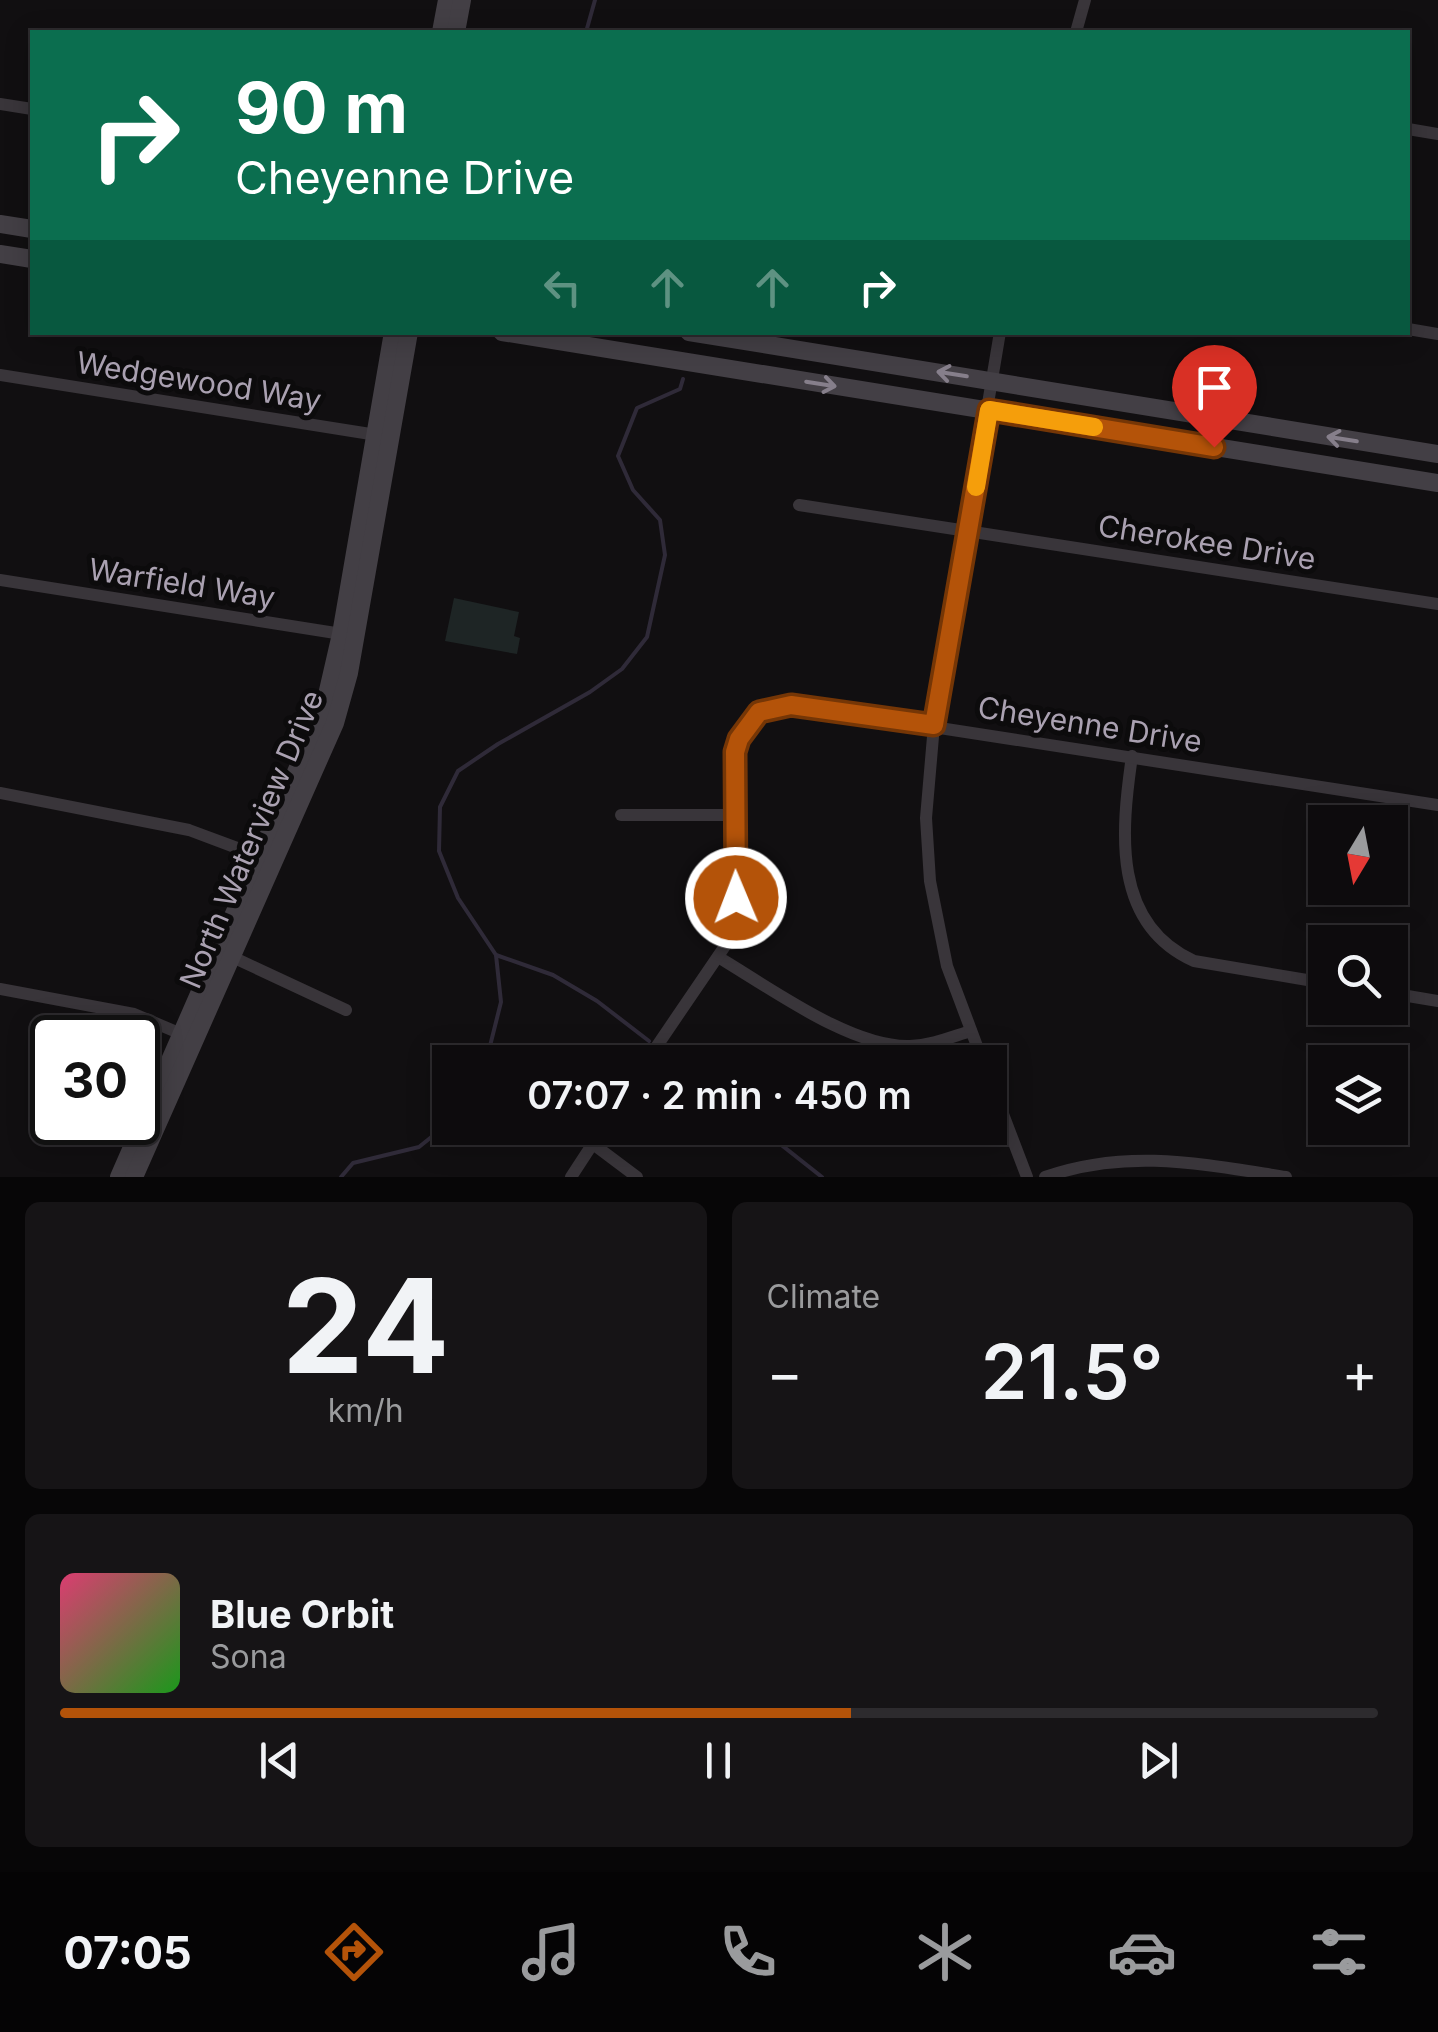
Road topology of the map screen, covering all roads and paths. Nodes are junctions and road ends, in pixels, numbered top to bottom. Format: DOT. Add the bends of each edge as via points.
graph roads {
  1 [pos="447,0"];
  2 [pos="462,0"];
  3 [pos="1085,0"];
  4 [pos="442,30"];
  5 [pos="456,30"];
  6 [pos="1077,30"];
  7 [pos="0,104"];
  8 [pos="30,109"];
  9 [pos="1410,129"];
  10 [pos="1438,134"];
  11 [pos="0,224"];
  12 [pos="30,229"];
  13 [pos="0,254"];
  14 [pos="30,259"];
  15 [pos="1410,329"];
  16 [pos="1438,334"];
  17 [pos="393,335"];
  18 [pos="408,335"];
  19 [pos="520,335"];
  20 [pos="724,335"];
  21 [pos="1000,335"];
  22 [pos="806,342"];
  23 [pos="695,363"];
  24 [pos="0,375"];
  25 [pos="993,381"];
  26 [pos="989,410"];
  27 [pos="383,436"];
  28 [pos="1438,454"];
  29 [pos="1438,484"];
  30 [pos="798,505"];
  31 [pos="969,529"];
  32 [pos="0,580"];
  33 [pos="1438,604"];
  34 [pos="348,635"];
  35 [pos="934,725"];
  36 [pos="1132,756"];
  37 [pos="0,794"];
  38 [pos="1438,804"];
  39 [pos="621,815"];
  40 [pos="734,815"];
  41 [pos="267,860"];
  42 [pos="226,954"];
  43 [pos="718,957"];
  44 [pos="1308,979"];
  45 [pos="0,989"];
  46 [pos="1408,997"];
  47 [pos="1438,1002"];
  48 [pos="346,1010"];
  49 [pos="972,1031"];
  50 [pos="188,1037"];
  51 [pos="658,1045"];
  52 [pos="977,1045"];
  53 [pos="1007,1125"];
  54 [pos="592,1145"];
  55 [pos="594,1145"];
  56 [pos="118,1177"];
  57 [pos="134,1177"];
  58 [pos="571,1177"];
  59 [pos="637,1177"];
  60 [pos="1027,1177"];
  61 [pos="1046,1177"];
  62 [pos="1286,1177"];
  1 -- 4 [label="main road"];
  2 -- 5 [label="main road"];
  3 -- 6 [label="street"];
  7 -- 8 [label="street"];
  9 -- 10 [label="street"];
  11 -- 12 [label="main road"];
  13 -- 14 [label="main road"];
  15 -- 16 [label="street"];
  17 -- 27 [label="main road, North Waterview Drive"];
  18 -- 27 [label="main road, North Waterview Drive"];
  19 -- 23 [label="main road"];
  20 -- 22 [label="main road"];
  21 -- 25 [label="street"];
  22 -- 23 [label="main road" via="792,368 723,358"];
  25 -- 22 [label="main road, one-way"];
  23 -- 26 [label="main road, one-way"];
  24 -- 27 [label="street, Wedgewood Way"];
  25 -- 26 [label="street"];
  28 -- 25 [label="main road, one-way"];
  26 -- 29 [label="main road"];
  26 -- 31 [label="street"];
  27 -- 34 [label="main road, North Waterview Drive"];
  30 -- 31 [label="street, Cherokee Drive"];
  31 -- 33 [label="street, Cherokee Drive"];
  31 -- 35 [label="street"];
  32 -- 34 [label="street, Warfield Way"];
  34 -- 41 [label="main road, North Waterview Drive"];
  35 -- 36 [label="street, Cheyenne Drive"];
  35 -- 40 [label="street, Cheyenne Drive" via="791,705 759,712 735,752"];
  35 -- 49 [label="street" via="926,818 930,881 947,966"];
  36 -- 38 [label="street, Cheyenne Drive"];
  36 -- 44 [label="street" via="1128,867 1134,901 1155,935 1194,961"];
  37 -- 41 [label="street" via="189,830"];
  39 -- 40 [label="street"];
  40 -- 43 [label="street, Cheyenne Drive" via="735,916"];
  41 -- 42 [label="main road, North Waterview Drive"];
  42 -- 48 [label="street"];
  42 -- 50 [label="main road, North Waterview Drive"];
  43 -- 49 [label="street" via="861,1038 907,1046"];
  43 -- 51 [label="street, Cheyenne Drive"];
  45 -- 50 [label="street" via="134,1014"];
  46 -- 47 [label="street"];
  49 -- 52 [label="street"];
  50 -- 56 [label="main road, North Waterview Drive"];
  50 -- 57 [label="main road, North Waterview Drive"];
  53 -- 60 [label="street"];
  54 -- 58 [label="street"];
  55 -- 59 [label="street"];
  61 -- 62 [label="street" via="1114,1160 1159,1159"];
}
